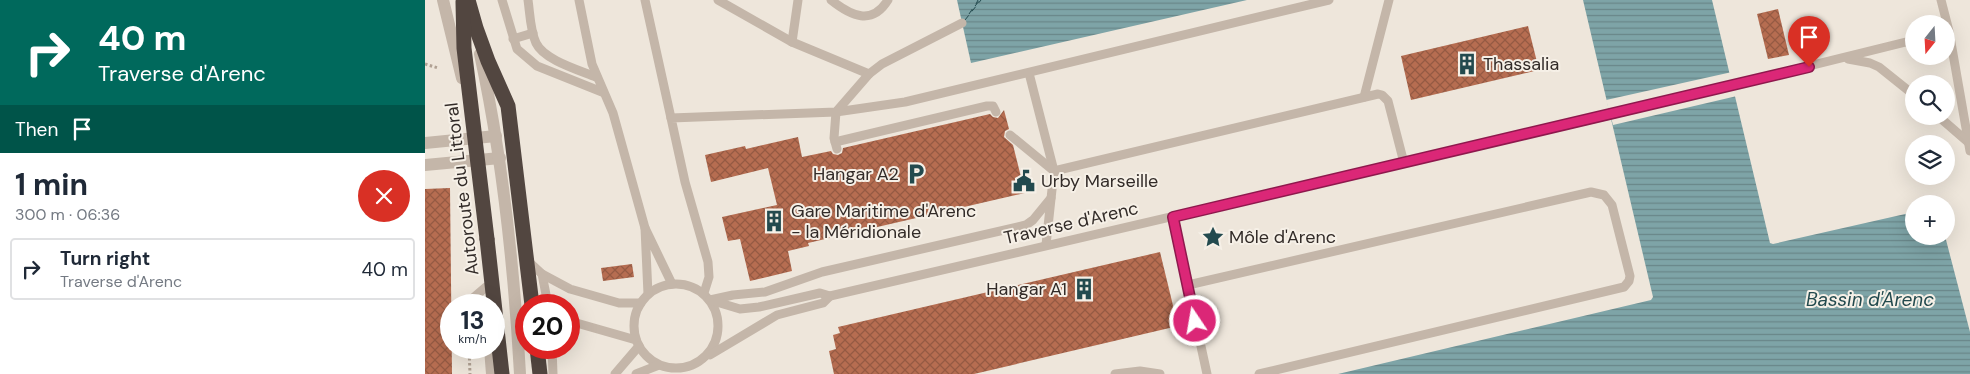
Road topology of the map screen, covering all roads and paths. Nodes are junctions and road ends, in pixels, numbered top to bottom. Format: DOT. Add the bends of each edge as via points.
graph roads {
  1 [pos="443,0"];
  2 [pos="463,0"];
  3 [pos="469,0"];
  4 [pos="502,0"];
  5 [pos="527,0"];
  6 [pos="579,0"];
  7 [pos="645,0"];
  8 [pos="718,0"];
  9 [pos="798,0"];
  10 [pos="831,0"];
  11 [pos="889,0"];
  12 [pos="1329,0"];
  13 [pos="1389,0"];
  14 [pos="1941,0"];
  15 [pos="1944,15"];
  16 [pos="963,23"];
  17 [pos="533,33"];
  18 [pos="513,39"];
  19 [pos="792,42"];
  20 [pos="1905,42"];
  21 [pos="1845,58"];
  22 [pos="425,64"];
  23 [pos="1954,65"];
  24 [pos="438,68"];
  25 [pos="1029,73"];
  26 [pos="869,74"];
  27 [pos="596,77"];
  28 [pos="1905,88"];
  29 [pos="603,92"];
  30 [pos="1364,97"];
  31 [pos="836,112"];
  32 [pos="996,112"];
  33 [pos="671,118"];
  34 [pos="1947,125"];
  35 [pos="1010,135"];
  36 [pos="496,136"];
  37 [pos="470,139"];
  38 [pos="425,143"];
  39 [pos="1969,146"];
  40 [pos="500,158"];
  41 [pos="472,161"];
  42 [pos="1404,163"];
  43 [pos="425,164"];
  44 [pos="1053,171"];
  45 [pos="1051,198"];
  46 [pos="1173,217"];
  47 [pos="645,228"];
  48 [pos="510,243"];
  49 [pos="1046,245"];
  50 [pos="542,274"];
  51 [pos="672,284"];
  52 [pos="1187,285"];
  53 [pos="486,287"];
  54 [pos="478,294"];
  55 [pos="486,294"];
  56 [pos="531,294"];
  57 [pos="546,294"];
  58 [pos="648,294"];
  59 [pos="707,296"];
  60 [pos="830,296"];
  61 [pos="805,297"];
  62 [pos="641,303"];
  63 [pos="786,312"];
  64 [pos="580,324"];
  65 [pos="637,343"];
  66 [pos="705,358"];
  67 [pos="469,359"];
  68 [pos="491,359"];
  69 [pos="538,359"];
  70 [pos="552,359"];
  71 [pos="664,368"];
  72 [pos="684,371"];
  73 [pos="469,374"];
  74 [pos="492,374"];
  75 [pos="502,374"];
  76 [pos="520,374"];
  77 [pos="540,374"];
  78 [pos="553,374"];
  79 [pos="615,374"];
  80 [pos="636,374"];
  81 [pos="1115,374"];
  82 [pos="1160,374"];
  83 [pos="1207,374"];
  84 [pos="1259,374"];
  1 -- 37 [label="street" via="462,79"];
  2 -- 75 [label="highway, Autoroute du Littoral, bridge" via="465,48"];
  3 -- 36 [label="street"];
  3 -- 56 [label="highway, bridge" via="482,44 508,106"];
  4 -- 18 [label="lane"];
  5 -- 17 [label="lane"];
  6 -- 27 [label="lane"];
  7 -- 33 [label="lane"];
  8 -- 19 [label="lane"];
  9 -- 19 [label="lane"];
  10 -- 11 [label="lane" via="846,10 867,16 876,14"];
  12 -- 25 [label="lane"];
  13 -- 30 [label="lane"];
  14 -- 15 [label="lane"];
  16 -- 26 [label="lane" via="882,64"];
  17 -- 18 [label="lane"];
  17 -- 27 [label="lane" via="535,42 547,56"];
  18 -- 29 [label="lane" via="517,50 537,66"];
  19 -- 26 [label="lane"];
  20 -- 21 [label="lane, Traverse d'Arenc"];
  21 -- 28 [label="lane, Traverse d'Arenc" via="1879,67"];
  21 -- 42 [label="lane, Traverse d'Arenc"];
  22 -- 24 [label="path"];
  23 -- 39 [label="lane"];
  25 -- 31 [label="lane" via="905,102"];
  25 -- 44 [label="lane"];
  26 -- 31 [label="lane"];
  27 -- 29 [label="lane"];
  29 -- 47 [label="lane" via="613,113"];
  30 -- 42 [label="lane" via="1378,94 1388,100"];
  30 -- 44 [label="lane"];
  31 -- 32 [label="lane" via="836,146 987,106 993,106"];
  31 -- 33 [label="lane"];
  33 -- 59 [label="lane" via="708,262"];
  34 -- 39 [label="lane"];
  35 -- 44 [label="lane"];
  36 -- 37 [label="street"];
  36 -- 40 [label="street"];
  37 -- 38 [label="street"];
  37 -- 41 [label="street"];
  40 -- 41 [label="street"];
  40 -- 48 [label="street"];
  41 -- 43 [label="street"];
  41 -- 53 [label="street"];
  42 -- 46 [label="lane, Traverse d'Arenc"];
  44 -- 45 [label="lane"];
  45 -- 49 [label="lane"];
  45 -- 59 [label="lane" via="1026,225 822,272 765,292"];
  46 -- 49 [label="lane, Traverse d'Arenc"];
  46 -- 52 [label="lane"];
  47 -- 51 [label="lane"];
  47 -- 58 [label="lane"];
  48 -- 50 [label="lane"];
  48 -- 76 [label="street"];
  49 -- 60 [label="lane, Traverse d'Arenc"];
  50 -- 57 [label="lane"];
  50 -- 62 [label="lane" via="570,289 619,303"];
  51 -- 58 [label="lane"];
  51 -- 59 [label="lane" via="689,286"];
  52 -- 83 [label="lane"];
  52 -- 84 [label="lane" via="1591,192 1604,194 1612,205 1630,276 1624,287"];
  53 -- 54 [label="lane"];
  53 -- 55 [label="street"];
  58 -- 62 [label="lane"];
  59 -- 61 [label="lane, Traverse d'Arenc" via="740,309"];
  59 -- 66 [label="lane" via="716,311 718,330 713,348"];
  60 -- 61 [label="lane, Traverse d'Arenc" via="820,293"];
  60 -- 63 [label="lane, Traverse d'Arenc" via="823,303"];
  61 -- 63 [label="lane"];
  62 -- 65 [label="lane" via="635,314"];
  63 -- 66 [label="lane, Traverse d'Arenc"];
  64 -- 65 [label="lane"];
  65 -- 71 [label="lane" via="647,357"];
  65 -- 79 [label="lane"];
  66 -- 72 [label="lane"];
  67 -- 73 [label="path"];
  68 -- 74 [label="street"];
  69 -- 77 [label="highway"];
  70 -- 78 [label="lane"];
  71 -- 72 [label="lane"];
  71 -- 80 [label="lane"];
  81 -- 82 [label="lane" via="1140,371"];
}
